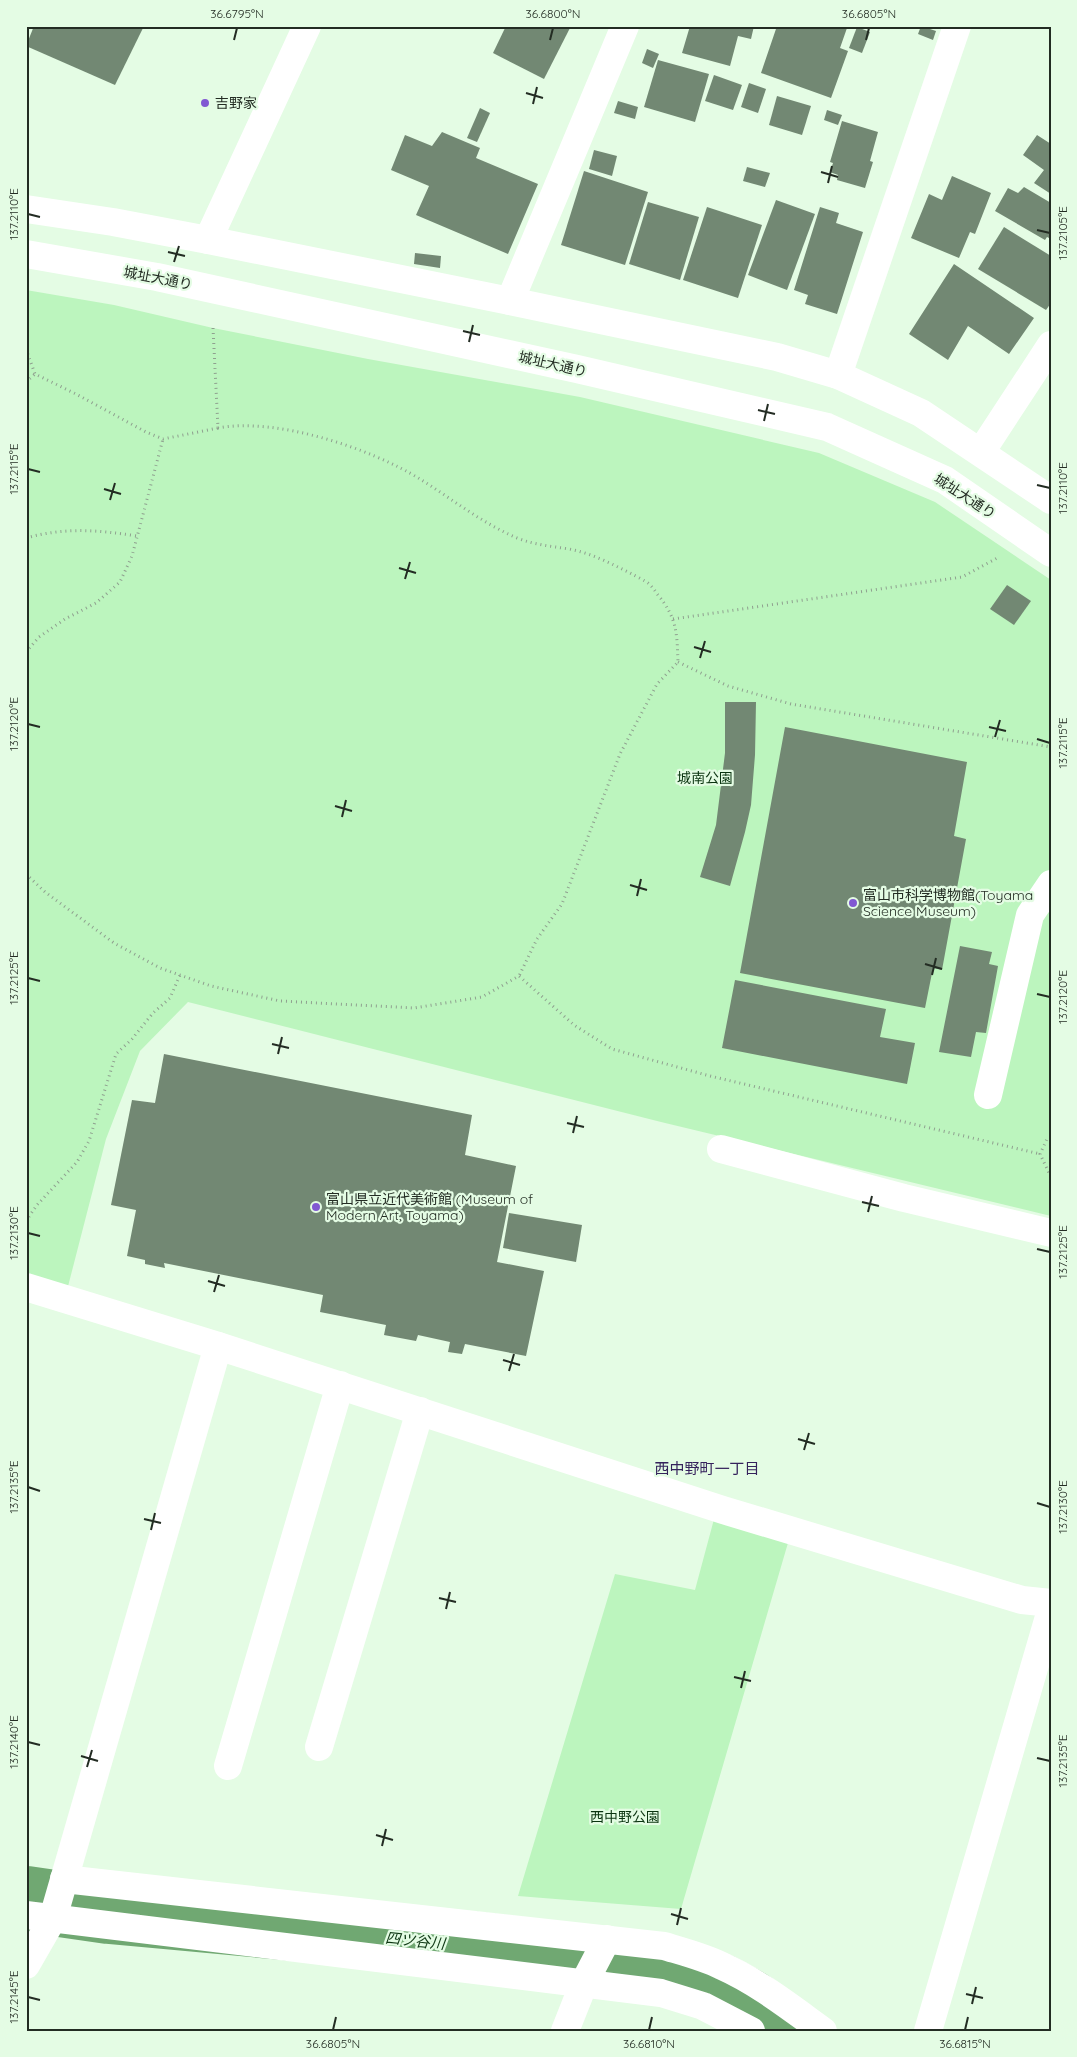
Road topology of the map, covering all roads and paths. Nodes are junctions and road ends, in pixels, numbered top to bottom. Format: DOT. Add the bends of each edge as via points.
graph roads {
  1 [pos="307,26"];
  2 [pos="626,26"];
  3 [pos="957,26"];
  4 [pos="26,209"];
  5 [pos="208,240"];
  6 [pos="26,254"];
  7 [pos="510,301"];
  8 [pos="213,328"];
  9 [pos="1051,345"];
  10 [pos="26,349"];
  11 [pos="35,374"];
  12 [pos="838,375"];
  13 [pos="26,382"];
  14 [pos="218,428"];
  15 [pos="164,439"];
  16 [pos="981,452"];
  17 [pos="1051,500"];
  18 [pos="137,536"];
  19 [pos="26,538"];
  20 [pos="1051,553"];
  21 [pos="1001,556"];
  22 [pos="673,620"];
  23 [pos="26,652"];
  24 [pos="678,662"];
  25 [pos="1051,747"];
  26 [pos="26,874"];
  27 [pos="1051,884"];
  28 [pos="180,975"];
  29 [pos="519,976"];
  30 [pos="988,1095"];
  31 [pos="1051,1138"];
  32 [pos="721,1149"];
  33 [pos="1040,1154"];
  34 [pos="1051,1177"];
  35 [pos="26,1221"];
  36 [pos="1051,1233"];
  37 [pos="26,1287"];
  38 [pos="218,1346"];
  39 [pos="340,1385"];
  40 [pos="420,1411"];
  41 [pos="1051,1603"];
  42 [pos="1051,1610"];
  43 [pos="319,1748"];
  44 [pos="228,1766"];
  45 [pos="64,1879"];
  46 [pos="26,1915"];
  47 [pos="54,1918"];
  48 [pos="607,1939"];
  49 [pos="26,1966"];
  50 [pos="584,1983"];
  51 [pos="565,2031"];
  52 [pos="751,2031"];
  53 [pos="823,2031"];
  54 [pos="928,2031"];
  1 -- 5 [label="main road"];
  2 -- 7 [label="main road"];
  3 -- 12 [label="main road"];
  4 -- 5 [label="main road"];
  5 -- 7 [label="main road"];
  6 -- 20 [label="main road, 城址大通り" via="157,277 827,427 945,480"];
  7 -- 12 [label="main road" via="777,358"];
  8 -- 14 [label="path"];
  9 -- 16 [label="main road"];
  10 -- 11 [label="path"];
  11 -- 13 [label="path"];
  11 -- 15 [label="path"];
  12 -- 16 [label="main road" via="921,414"];
  14 -- 15 [label="path"];
  14 -- 22 [label="path" via="269,426 352,447 389,462 516,538 544,547 570,549 595,556 648,583 669,609"];
  15 -- 18 [label="path"];
  16 -- 17 [label="main road"];
  18 -- 19 [label="path" via="64,530"];
  18 -- 23 [label="path" via="120,582 96,603 39,637"];
  21 -- 22 [label="path" via="962,577"];
  22 -- 24 [label="path" via="677,628"];
  24 -- 25 [label="path" via="728,686 791,704"];
  24 -- 29 [label="path" via="657,684 620,754 562,904 537,940"];
  26 -- 28 [label="path" via="114,943"];
  27 -- 30 [label="main road" via="1030,915"];
  28 -- 29 [label="path" via="211,986 280,1001 414,1008 482,998"];
  28 -- 35 [label="path" via="170,998 152,1013 116,1054 89,1141 77,1162"];
  29 -- 33 [label="path" via="574,1025 612,1049 710,1076"];
  31 -- 33 [label="path"];
  32 -- 36 [label="main road"];
  33 -- 34 [label="path"];
  37 -- 38 [label="main road"];
  38 -- 39 [label="main road"];
  38 -- 45 [label="main road"];
  39 -- 40 [label="main road"];
  39 -- 44 [label="main road"];
  40 -- 41 [label="main road" via="722,1510 1022,1600"];
  40 -- 43 [label="main road"];
  42 -- 54 [label="main road"];
  45 -- 47 [label="main road"];
  45 -- 48 [label="main road"];
  46 -- 47 [label="main road"];
  47 -- 49 [label="main road"];
  47 -- 50 [label="main road"];
  48 -- 50 [label="main road"];
  48 -- 53 [label="main road" via="664,1946 724,1966"];
  50 -- 51 [label="main road"];
  50 -- 52 [label="main road" via="661,1993 703,2006"];
}
